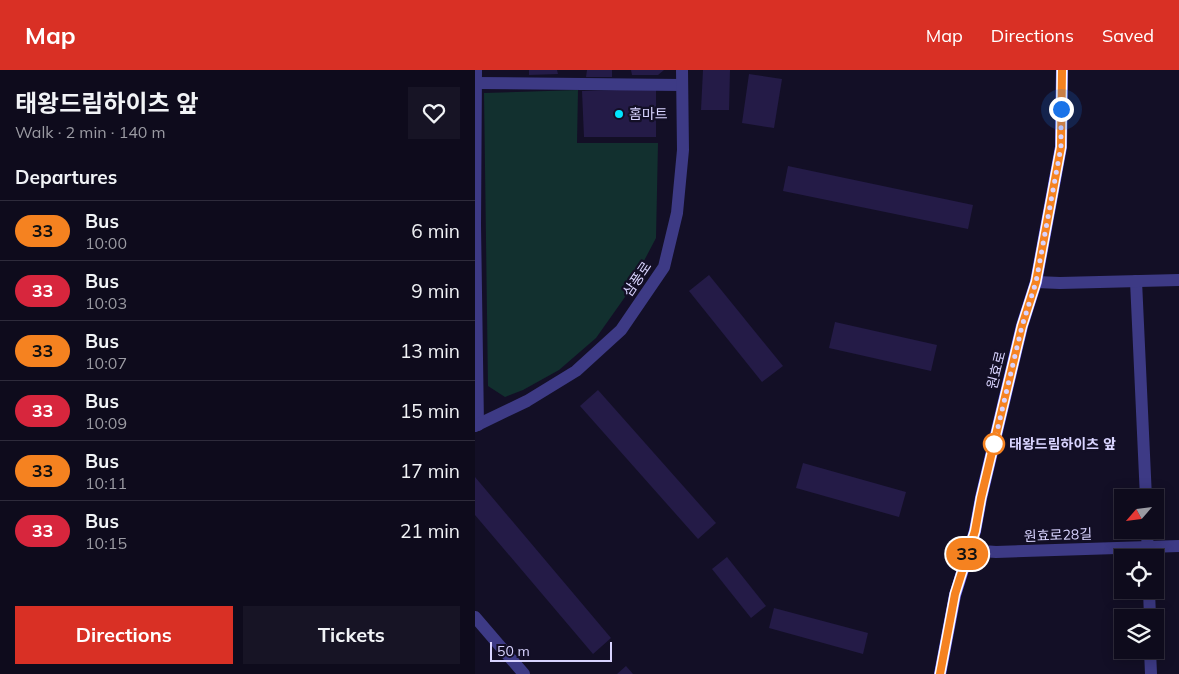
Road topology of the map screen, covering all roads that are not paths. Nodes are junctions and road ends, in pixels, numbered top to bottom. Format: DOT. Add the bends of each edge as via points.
graph roads {
  1 [pos="682,70"];
  2 [pos="1062,70"];
  3 [pos="476,76"];
  4 [pos="682,85"];
  5 [pos="475,225"];
  6 [pos="1179,280"];
  7 [pos="1136,281"];
  8 [pos="1036,282"];
  9 [pos="477,426"];
  10 [pos="1146,489"];
  11 [pos="1179,546"];
  12 [pos="1164,549"];
  13 [pos="969,550"];
  14 [pos="1114,552"];
  15 [pos="475,617"];
  16 [pos="1150,659"];
  17 [pos="523,674"];
  18 [pos="940,674"];
  19 [pos="1151,674"];
  1 -- 4 [label="street, 삼풍로"];
  2 -- 8 [label="main road, 원효로" via="1061,147"];
  3 -- 4 [label="street"];
  3 -- 5 [label="street, 삼풍로"];
  4 -- 9 [label="street, 삼풍로" via="683,150 677,212 663,267 621,330 576,371"];
  5 -- 9 [label="street, 삼풍로"];
  6 -- 7 [label="street"];
  7 -- 8 [label="street"];
  7 -- 10 [label="street"];
  8 -- 13 [label="main road, 원효로" via="1022,326"];
  11 -- 12 [label="street, 원효로28길"];
  13 -- 14 [label="street, 원효로28길"];
  13 -- 18 [label="main road, 원효로" via="955,594"];
  15 -- 17 [label="street"];
  16 -- 19 [label="street"];
}
